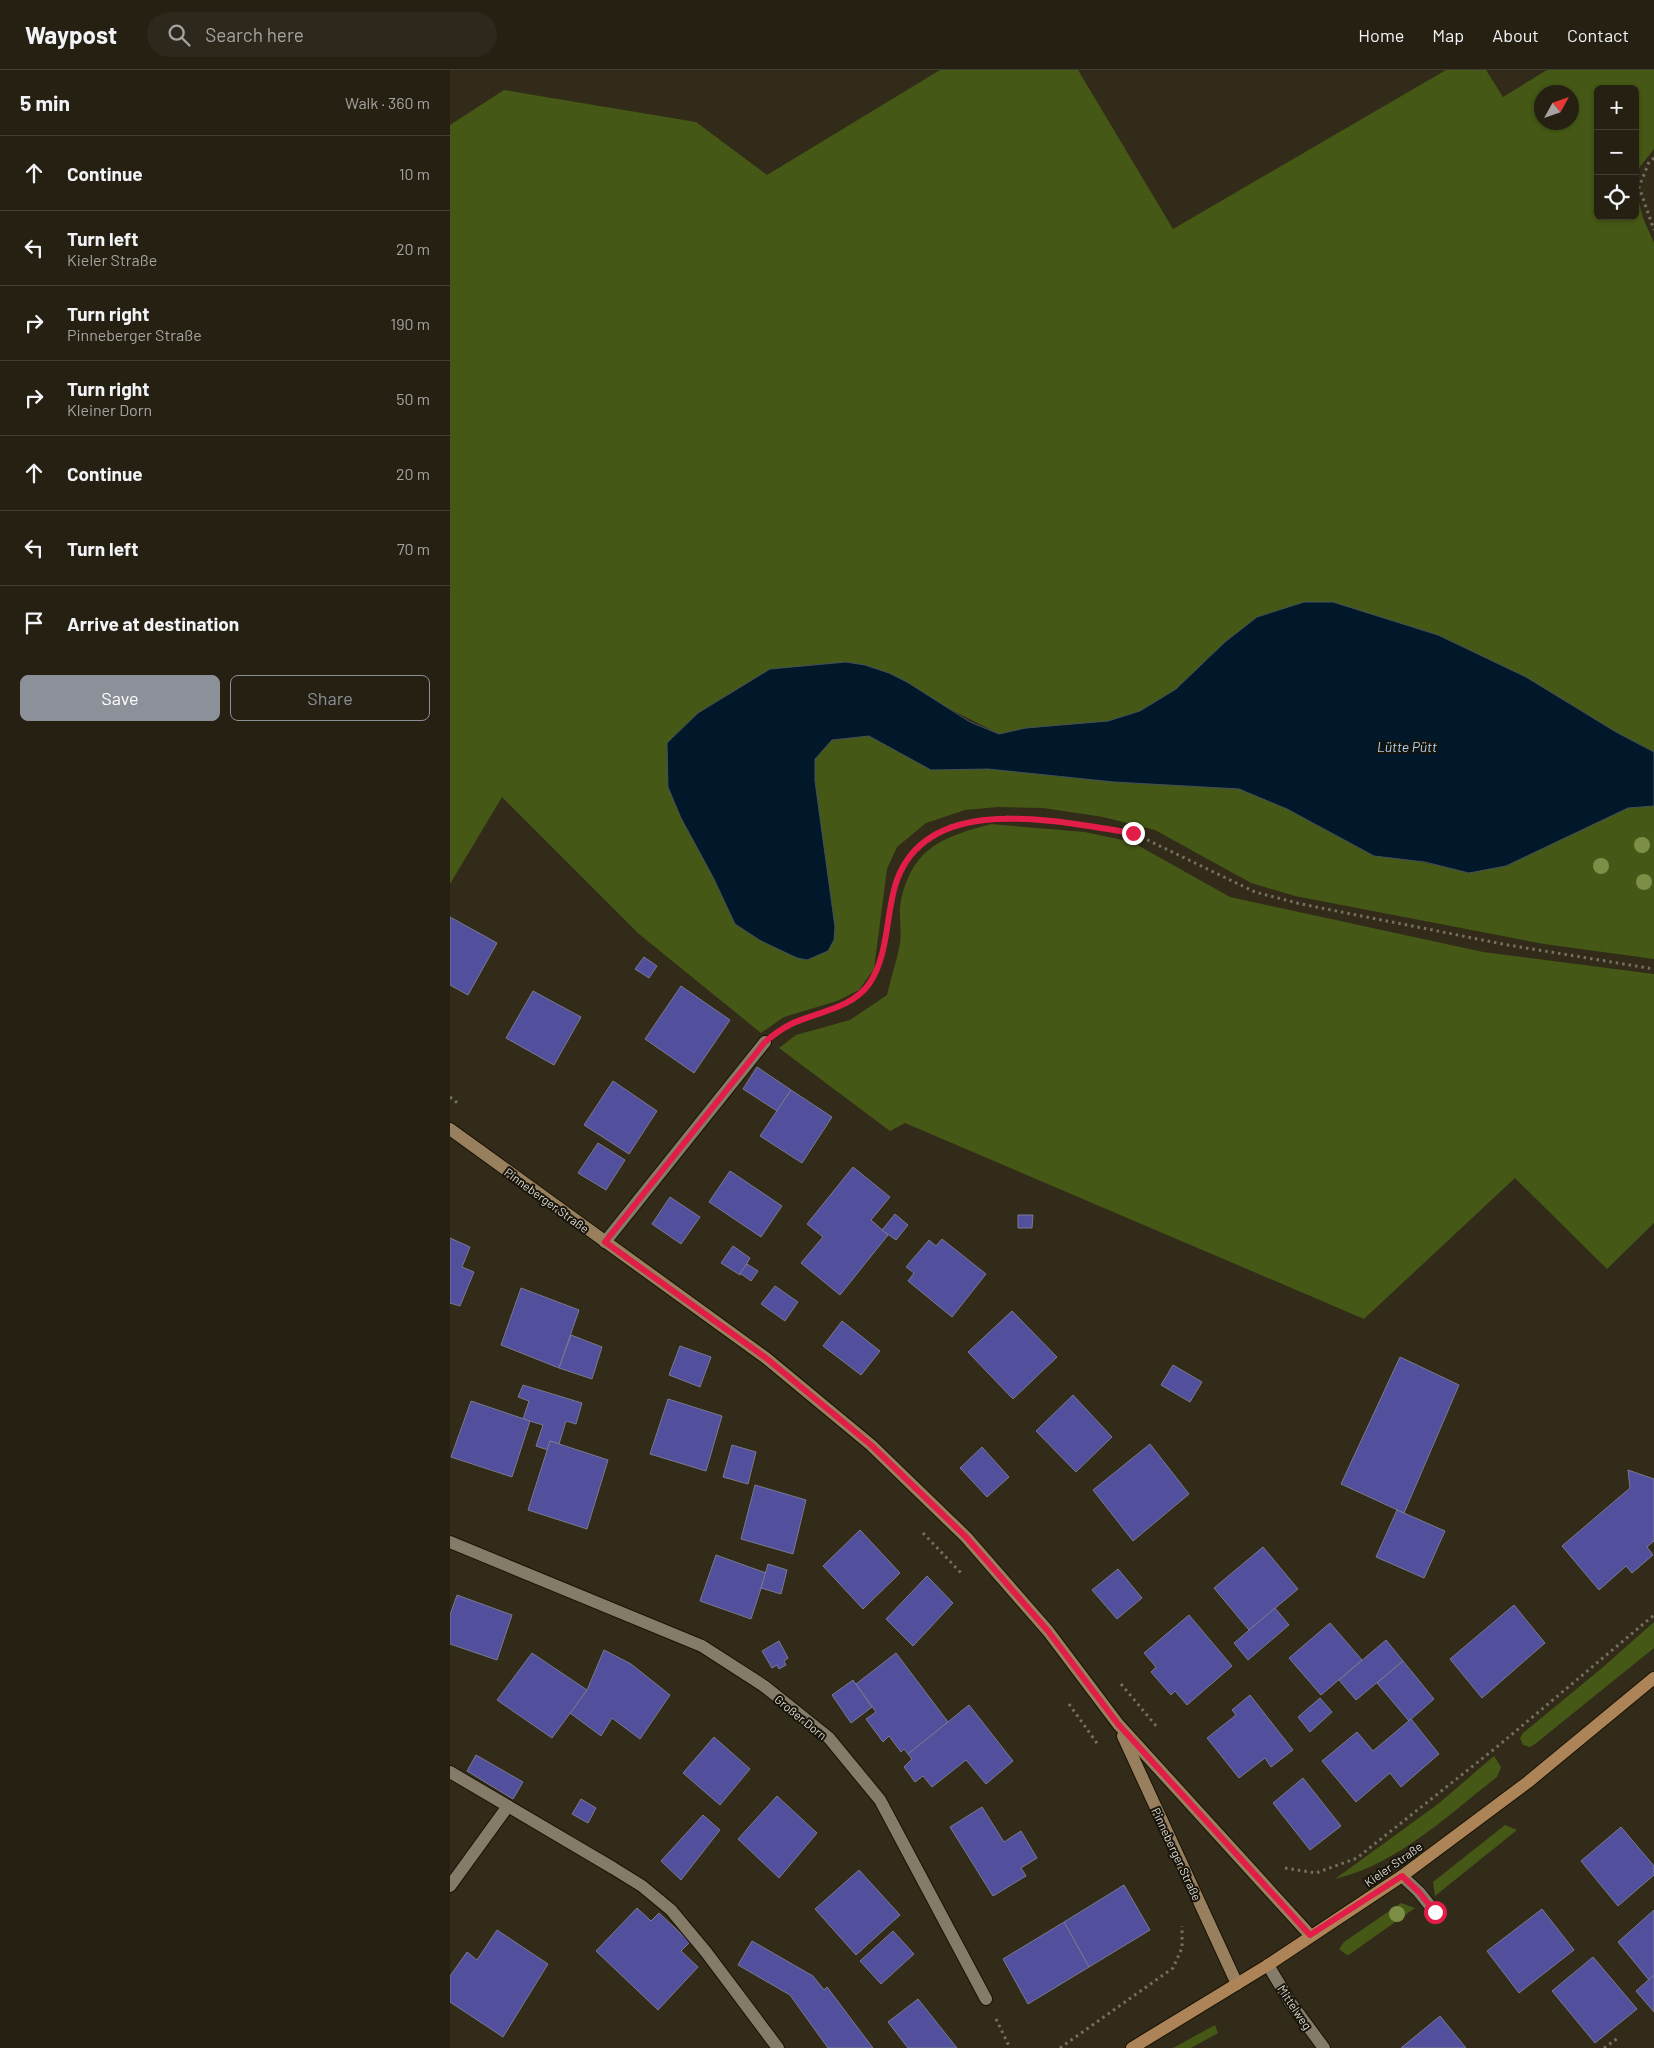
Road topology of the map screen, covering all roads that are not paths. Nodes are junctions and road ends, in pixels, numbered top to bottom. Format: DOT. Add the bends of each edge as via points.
graph roads {
  1 [pos="765,1042"];
  2 [pos="450,1129"];
  3 [pos="605,1242"];
  4 [pos="450,1542"];
  5 [pos="1654,1678"];
  6 [pos="1118,1724"];
  7 [pos="450,1772"];
  8 [pos="508,1806"];
  9 [pos="1402,1876"];
  10 [pos="450,1886"];
  11 [pos="1435,1912"];
  12 [pos="1310,1935"];
  13 [pos="1268,1965"];
  14 [pos="1237,1984"];
  15 [pos="986,1999"];
  16 [pos="778,2048"];
  17 [pos="1132,2048"];
  18 [pos="1324,2048"];
  1 -- 3 [label="street"];
  2 -- 3 [label="main road, Pinneberger Straße"];
  3 -- 6 [label="main road, Pinneberger Straße" via="766,1358 871,1445 966,1537 1048,1631"];
  4 -- 15 [label="street, Großer Dorn" via="702,1646 764,1686 829,1738 880,1800"];
  5 -- 9 [label="main road, Kieler Straße" via="1528,1782"];
  6 -- 12 [label="main road, Pinneberger Straße"];
  6 -- 14 [label="main road, Pinneberger Straße"];
  7 -- 8 [label="street"];
  8 -- 10 [label="street"];
  8 -- 16 [label="street" via="642,1886 671,1910"];
  9 -- 11 [label="street"];
  9 -- 12 [label="main road, Kieler Straße"];
  12 -- 13 [label="main road, Kieler Straße"];
  13 -- 14 [label="main road, Kieler Straße"];
  13 -- 18 [label="street, Mittelweg"];
  14 -- 17 [label="main road, Kieler Straße"];
}
